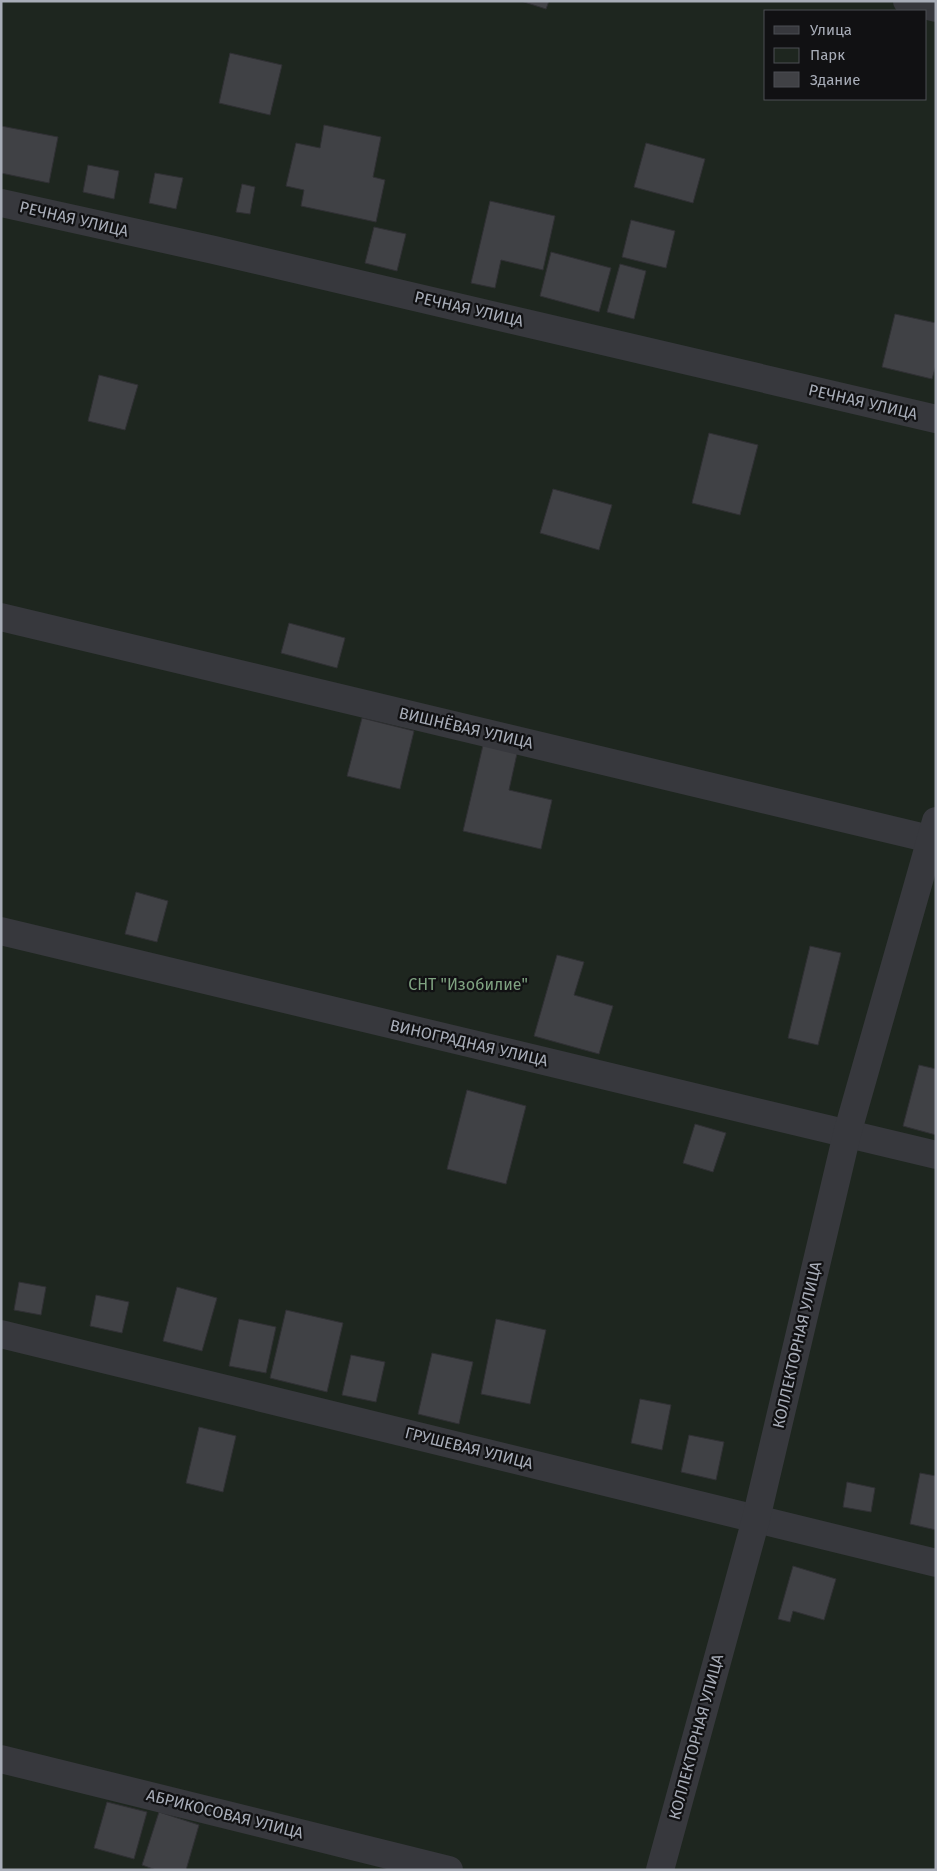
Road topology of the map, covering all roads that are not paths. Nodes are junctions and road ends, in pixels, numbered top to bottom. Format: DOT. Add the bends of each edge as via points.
graph roads {
  1 [pos="906,1"];
  2 [pos="936,8"];
  3 [pos="1,203"];
  4 [pos="936,418"];
  5 [pos="1,617"];
  6 [pos="933,830"];
  7 [pos="1,931"];
  8 [pos="847,1134"];
  9 [pos="936,1155"];
  10 [pos="1,1334"];
  11 [pos="756,1519"];
  12 [pos="936,1563"];
  13 [pos="1,1759"];
  14 [pos="449,1870"];
  15 [pos="660,1870"];
  1 -- 2 [label="street"];
  3 -- 4 [label="street, РЕЧНАЯ УЛИЦА"];
  5 -- 6 [label="street, ВИШНЁВАЯ УЛИЦА"];
  6 -- 8 [label="street, КОЛЛЕКТОРНАЯ УЛИЦА"];
  7 -- 8 [label="street, ВИНОГРАДНАЯ УЛИЦА"];
  8 -- 9 [label="street, ВИНОГРАДНАЯ УЛИЦА"];
  8 -- 11 [label="street, КОЛЛЕКТОРНАЯ УЛИЦА"];
  10 -- 11 [label="street, ГРУШЕВАЯ УЛИЦА"];
  11 -- 12 [label="street, ГРУШЕВАЯ УЛИЦА"];
  11 -- 15 [label="street, КОЛЛЕКТОРНАЯ УЛИЦА"];
  13 -- 14 [label="street, АБРИКОСОВАЯ УЛИЦА"];
}
